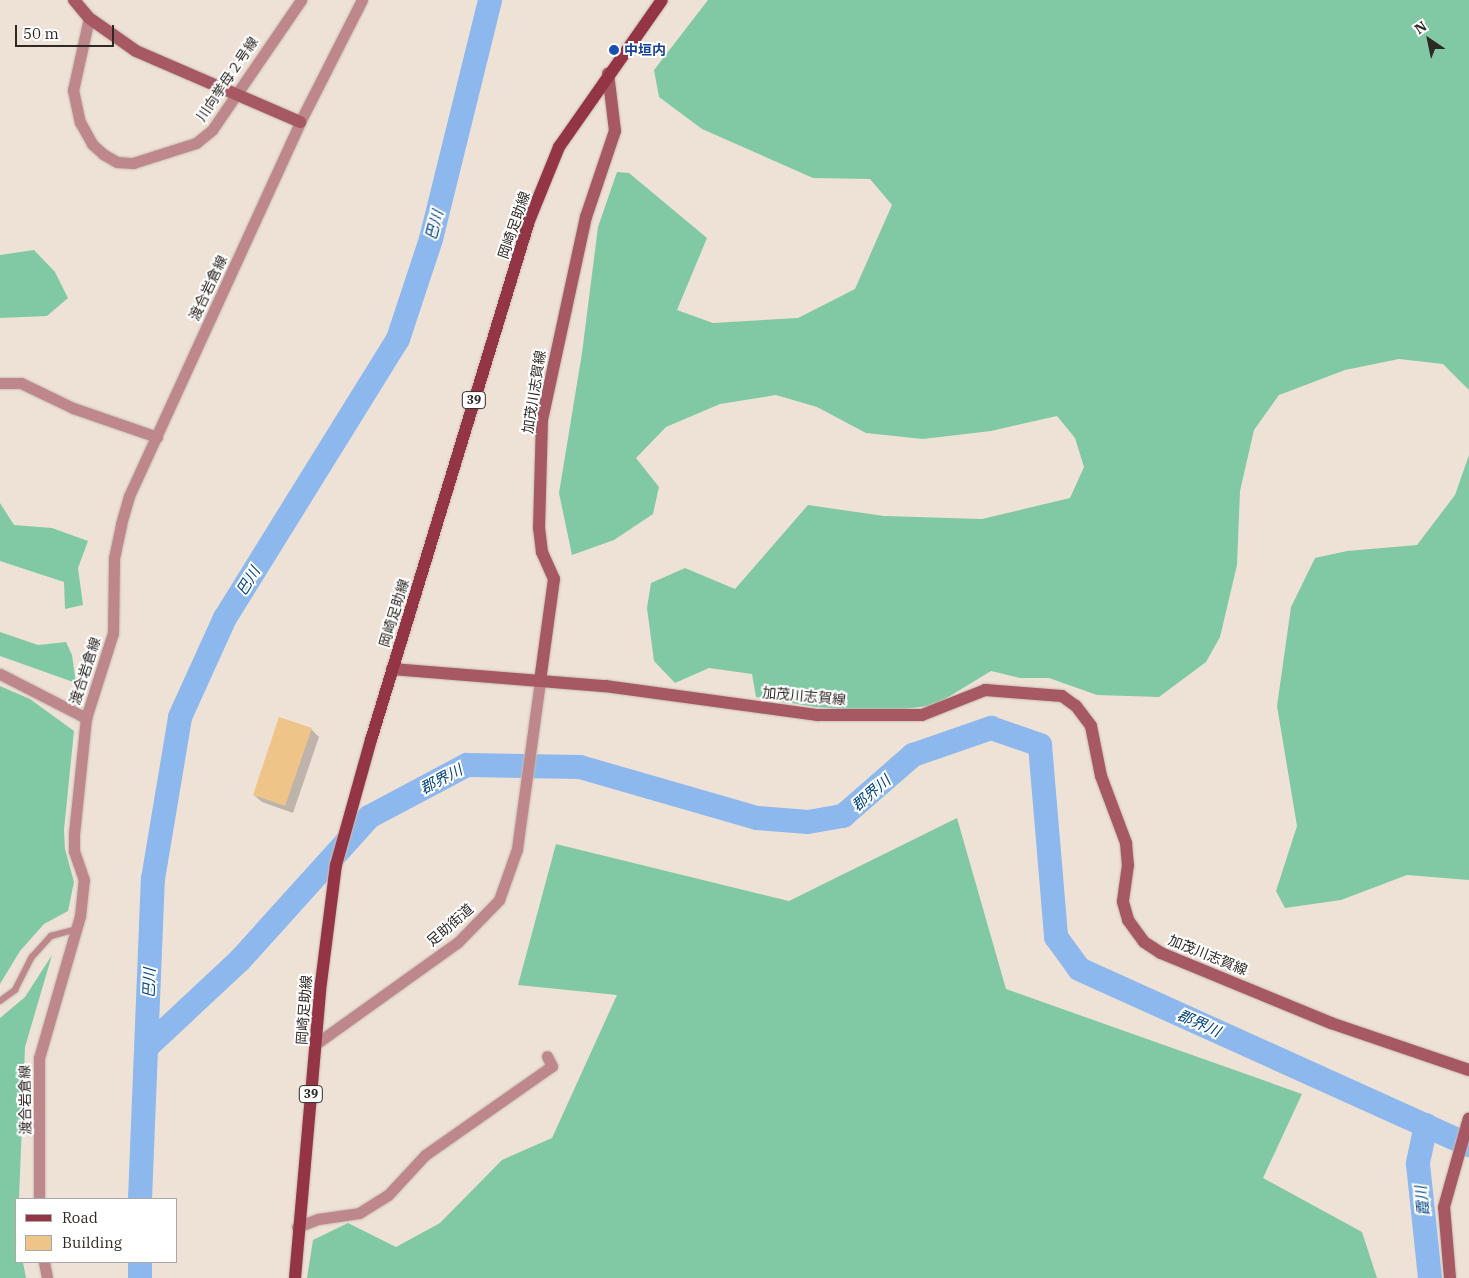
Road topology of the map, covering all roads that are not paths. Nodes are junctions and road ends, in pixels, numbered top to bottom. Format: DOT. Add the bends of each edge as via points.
graph roads {
  1 [pos="74,0"];
  2 [pos="301,0"];
  3 [pos="362,0"];
  4 [pos="662,0"];
  5 [pos="89,18"];
  6 [pos="608,73"];
  7 [pos="233,95"];
  8 [pos="300,122"];
  9 [pos="0,383"];
  10 [pos="157,437"];
  11 [pos="392,669"];
  12 [pos="0,674"];
  13 [pos="540,681"];
  14 [pos="86,718"];
  15 [pos="74,930"];
  16 [pos="0,1001"];
  17 [pos="317,1043"];
  18 [pos="547,1056"];
  19 [pos="1469,1070"];
  20 [pos="1469,1118"];
  21 [pos="40,1198"];
  22 [pos="297,1226"];
  23 [pos="44,1263"];
  24 [pos="47,1278"];
  25 [pos="295,1278"];
  26 [pos="1450,1278"];
  1 -- 5 [label="main road"];
  2 -- 7 [label="street, 川向挙母２号線"];
  3 -- 8 [label="street, 渡合岩倉線"];
  4 -- 6 [label="main road, 岡崎足助線 / 39"];
  5 -- 7 [label="main road" via="136,51"];
  5 -- 7 [label="street, 川向挙母２号線" via="73,90 80,122 92,144 118,162 133,163 196,143 212,130"];
  6 -- 11 [label="main road, 岡崎足助線 / 39" via="560,147 529,221"];
  6 -- 13 [label="main road, 加茂川志賀線" via="615,131 586,216 542,420 538,528 542,552 554,579"];
  7 -- 8 [label="main road"];
  8 -- 10 [label="street, 渡合岩倉線"];
  9 -- 10 [label="street" via="21,383 73,408"];
  10 -- 14 [label="street, 渡合岩倉線" via="129,496 121,524 114,558 113,634"];
  11 -- 13 [label="main road"];
  11 -- 17 [label="main road, 岡崎足助線 / 39" via="336,865"];
  12 -- 14 [label="street"];
  13 -- 17 [label="street, 足助街道" via="524,778 517,849 500,900 458,942"];
  13 -- 19 [label="main road, 加茂川志賀線" via="818,714 865,716 922,715 985,690 1062,696 1076,706 1091,726 1100,776 1126,843 1128,865 1123,902 1128,920 1144,942 1162,953 1330,1023"];
  14 -- 15 [label="street, 渡合岩倉線" via="74,834 74,851 84,880 80,916"];
  15 -- 16 [label="lane" via="51,936 32,957 15,990"];
  15 -- 21 [label="street, 渡合岩倉線" via="39,1058"];
  17 -- 22 [label="main road, 岡崎足助線 / 39"];
  18 -- 22 [label="street" via="552,1066 425,1155 388,1195 359,1213 318,1219"];
  20 -- 26 [label="main road" via="1444,1207"];
  22 -- 25 [label="main road, 岡崎足助線 / 39"];
  23 -- 24 [label="street"];
}
